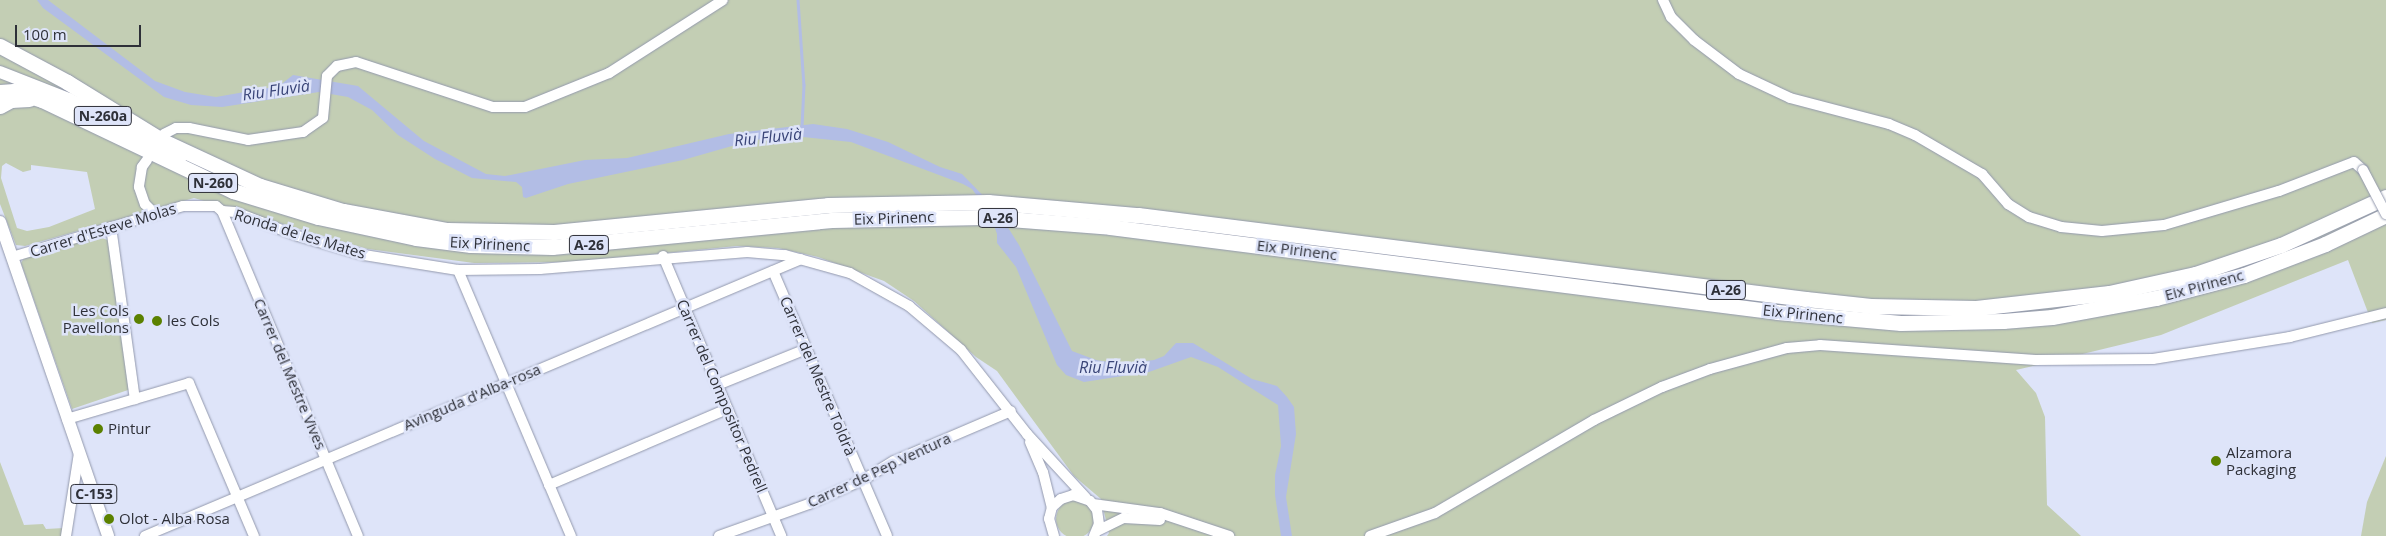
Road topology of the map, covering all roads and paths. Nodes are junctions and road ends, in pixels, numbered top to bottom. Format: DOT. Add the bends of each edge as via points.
graph roads {
  1 [pos="723,0"];
  2 [pos="1663,0"];
  3 [pos="0,46"];
  4 [pos="0,72"];
  5 [pos="0,92"];
  6 [pos="42,100"];
  7 [pos="0,106"];
  8 [pos="164,134"];
  9 [pos="147,160"];
  10 [pos="202,170"];
  11 [pos="2386,187"];
  12 [pos="256,191"];
  13 [pos="2386,197"];
  14 [pos="222,211"];
  15 [pos="155,214"];
  16 [pos="2386,215"];
  17 [pos="0,222"];
  18 [pos="111,227"];
  19 [pos="663,256"];
  20 [pos="12,257"];
  21 [pos="801,259"];
  22 [pos="458,270"];
  23 [pos="773,270"];
  24 [pos="2195,274"];
  25 [pos="685,307"];
  26 [pos="2386,313"];
  27 [pos="806,349"];
  28 [pos="505,382"];
  29 [pos="718,385"];
  30 [pos="135,399"];
  31 [pos="728,409"];
  32 [pos="1011,411"];
  33 [pos="67,419"];
  34 [pos="1027,434"];
  35 [pos="79,452"];
  36 [pos="326,459"];
  37 [pos="863,480"];
  38 [pos="549,485"];
  39 [pos="237,497"];
  40 [pos="1089,501"];
  41 [pos="1052,507"];
  42 [pos="772,516"];
  43 [pos="1188,524"];
  44 [pos="1096,533"];
  45 [pos="1226,535"];
  46 [pos="1374,535"];
  47 [pos="66,536"];
  48 [pos="108,536"];
  49 [pos="145,536"];
  50 [pos="254,536"];
  51 [pos="358,536"];
  52 [pos="571,536"];
  53 [pos="719,536"];
  54 [pos="781,536"];
  55 [pos="887,536"];
  56 [pos="1054,536"];
  1 -- 8 [label="street" via="609,73 525,107 493,107 356,62 337,66 327,76 322,118 303,132 248,140 189,128 176,128"];
  2 -- 16 [label="street, bridge" via="1671,18 1739,74 1790,98 1889,124 1915,135 1982,174 2008,204 2029,217 2061,227 2102,231 2164,225 2279,191 2354,162 2362,170"];
  3 -- 12 [label="highway, N-260"];
  4 -- 10 [label="main road, Eix Pirinenc / N-260a" via="69,99"];
  5 -- 6 [label="highway, N-260" via="14,91"];
  6 -- 7 [label="highway" via="22,99"];
  6 -- 12 [label="highway, N-260" via="200,177"];
  9 -- 15 [label="street" via="142,167 139,187 145,204"];
  10 -- 12 [label="main road, Eix Pirinenc / A-26"];
  11 -- 24 [label="highway" via="2308,226"];
  12 -- 16 [label="highway, Eix Pirinenc / A-26" via="383,232 509,247 590,245 832,220 931,217 1064,223 1777,312 1911,323 2052,317 2156,298 2244,275"];
  12 -- 24 [label="highway, Eix Pirinenc / A-26" via="373,218 447,230 509,233 589,230 828,205 920,202 1053,206 1871,306 1976,308 2017,304 2109,293"];
  13 -- 24 [label="highway, Eix Pirinenc / A-26" via="2281,245"];
  14 -- 15 [label="street, Carrer d'Esteve Molas" via="209,204 183,206"];
  14 -- 22 [label="street, Ronda de les Mates" via="241,214 298,236 364,255"];
  14 -- 36 [label="street, Carrer del Mestre Vives"];
  15 -- 18 [label="street, Carrer d'Esteve Molas"];
  17 -- 20 [label="main road, C-153"];
  18 -- 20 [label="street, Carrer d'Esteve Molas"];
  18 -- 30 [label="street"];
  19 -- 21 [label="street, Ronda de les Mates" via="747,252"];
  19 -- 22 [label="street, Ronda de les Mates" via="540,269"];
  19 -- 25 [label="street, Carrer del Compositor Pedrell"];
  20 -- 33 [label="main road, C-153"];
  21 -- 23 [label="street, Avinguda d'Alba-rosa"];
  21 -- 32 [label="street, Ronda de les Mates" via="850,273 909,306 961,350"];
  22 -- 28 [label="street"];
  23 -- 25 [label="street, Avinguda d'Alba-rosa"];
  23 -- 27 [label="street, Carrer del Mestre Toldrà"];
  25 -- 28 [label="street, Avinguda d'Alba-rosa"];
  25 -- 29 [label="street, Carrer del Compositor Pedrell"];
  26 -- 46 [label="street" via="2290,337 2153,359 2035,360 1820,345 1787,348 1710,369 1662,388 1565,435 1468,496 1419,520"];
  27 -- 29 [label="street"];
  27 -- 37 [label="street, Carrer del Mestre Toldrà"];
  28 -- 36 [label="street, Avinguda d'Alba-rosa"];
  28 -- 38 [label="street"];
  29 -- 31 [label="street, Carrer del Compositor Pedrell"];
  30 -- 33 [label="street"];
  30 -- 39 [label="street" via="189,383"];
  31 -- 38 [label="street"];
  31 -- 42 [label="street, Carrer del Compositor Pedrell"];
  32 -- 34 [label="street, Ronda de les Mates"];
  32 -- 37 [label="street, Carrer de Pep Ventura" via="894,461"];
  33 -- 35 [label="main road, C-153"];
  34 -- 40 [label="street, Ronda de les Mates"];
  34 -- 41 [label="street, Ronda de les Mates" via="1043,472"];
  35 -- 47 [label="street"];
  35 -- 48 [label="main road, C-153"];
  36 -- 39 [label="street, Avinguda d'Alba-rosa"];
  36 -- 51 [label="street, Carrer del Mestre Vives"];
  37 -- 42 [label="street, Carrer de Pep Ventura"];
  37 -- 55 [label="street, Carrer del Mestre Toldrà"];
  38 -- 52 [label="street"];
  39 -- 49 [label="street, Avinguda d'Alba-rosa"];
  39 -- 50 [label="street"];
  40 -- 41 [label="street" via="1067,496"];
  40 -- 43 [label="street" via="1160,513"];
  40 -- 44 [label="street" via="1099,517"];
  41 -- 56 [label="street, Ronda de les Mates" via="1049,519"];
  42 -- 53 [label="street, Carrer de Pep Ventura"];
  42 -- 54 [label="street, Carrer del Compositor Pedrell"];
  43 -- 44 [label="street" via="1132,517 1112,521"];
  43 -- 45 [label="street"];
}
